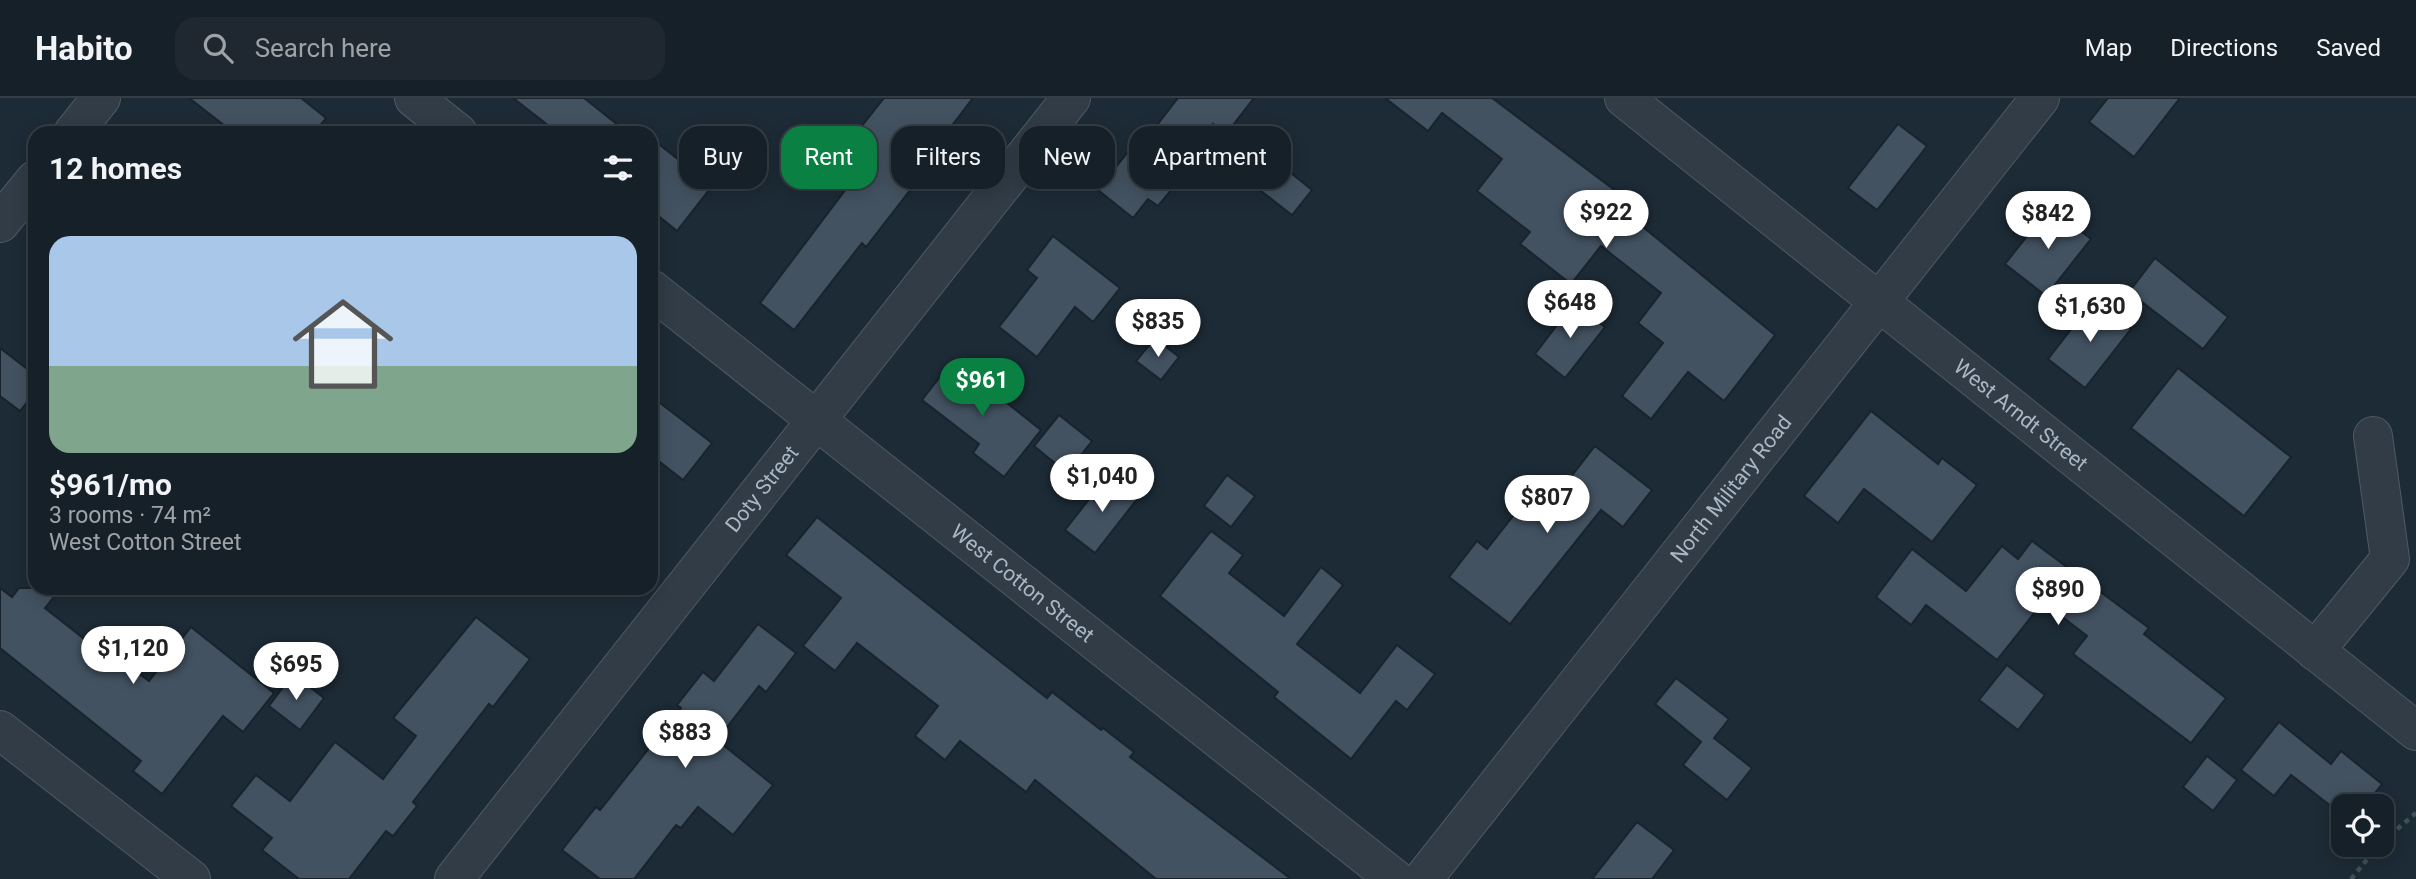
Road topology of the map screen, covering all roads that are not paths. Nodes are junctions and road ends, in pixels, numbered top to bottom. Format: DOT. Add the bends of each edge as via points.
graph roads {
  1 [pos="101,98"];
  2 [pos="414,98"];
  3 [pos="1072,98"];
  4 [pos="1623,98"];
  5 [pos="2040,98"];
  6 [pos="78,126"];
  7 [pos="449,126"];
  8 [pos="658,295"];
  9 [pos="1878,302"];
  10 [pos="814,421"];
  11 [pos="2373,436"];
  12 [pos="2403,558"];
  13 [pos="2315,651"];
  14 [pos="0,730"];
  15 [pos="2416,731"];
  16 [pos="191,879"];
  17 [pos="454,879"];
  18 [pos="1395,879"];
  19 [pos="1423,879"];
  1 -- 6 [label="street"];
  2 -- 7 [label="street"];
  3 -- 10 [label="street, Doty Street"];
  4 -- 9 [label="street, West Arndt Street"];
  5 -- 9 [label="street, North Military Road"];
  8 -- 10 [label="street, West Cotton Street"];
  9 -- 13 [label="street, West Arndt Street"];
  9 -- 19 [label="street, North Military Road"];
  10 -- 17 [label="street, Doty Street"];
  10 -- 18 [label="street, West Cotton Street"];
  11 -- 12 [label="street"];
  12 -- 13 [label="street"];
  13 -- 15 [label="street, West Arndt Street"];
  14 -- 16 [label="street"];
}
